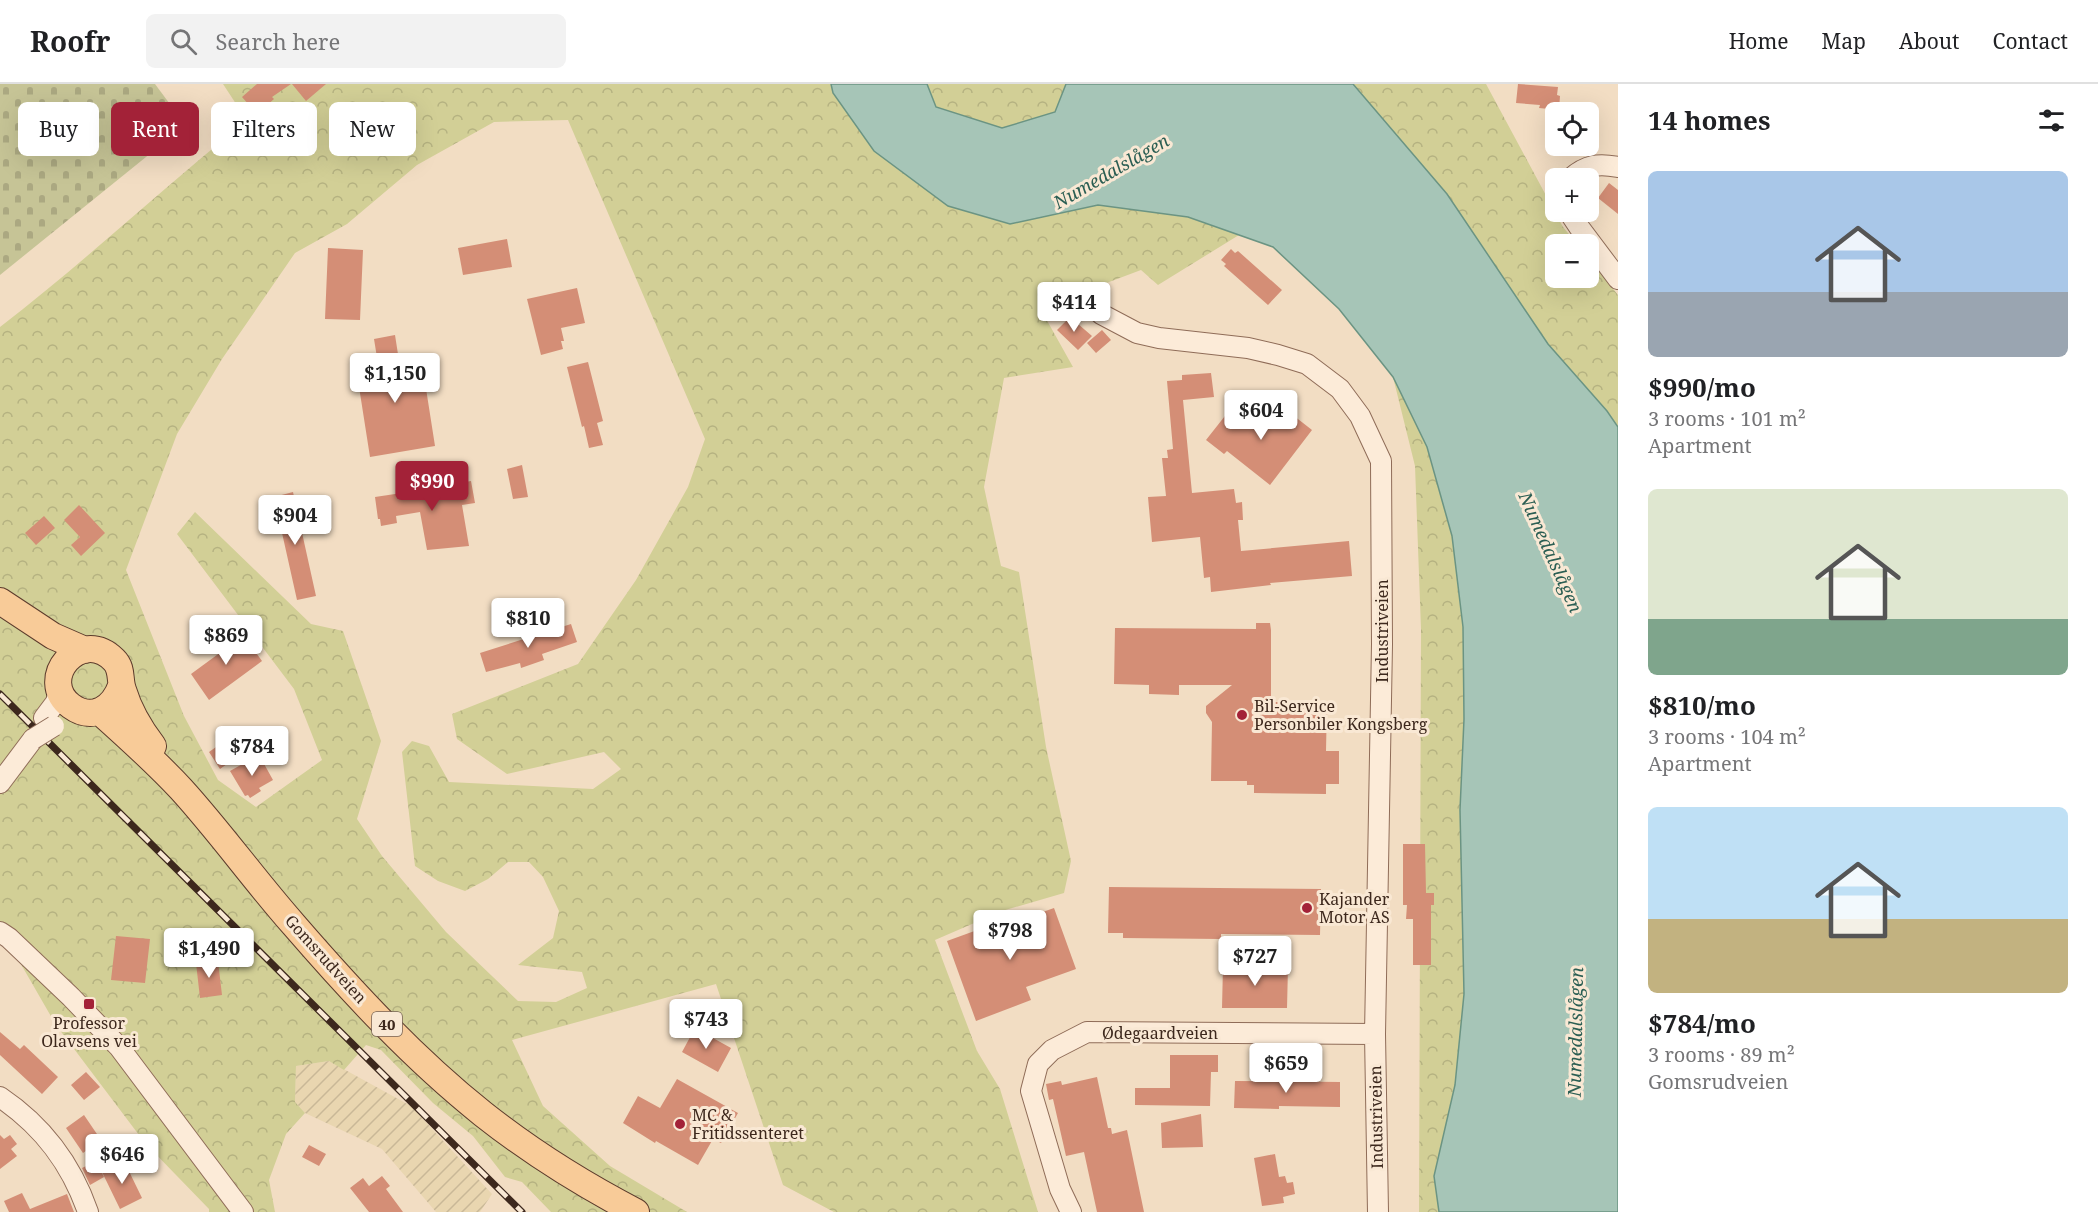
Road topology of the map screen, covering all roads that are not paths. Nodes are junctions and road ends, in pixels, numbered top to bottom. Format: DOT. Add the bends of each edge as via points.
graph roads {
  1 [pos="1618,167"];
  2 [pos="1586,168"];
  3 [pos="1576,222"];
  4 [pos="1618,279"];
  5 [pos="1101,314"];
  6 [pos="4,605"];
  7 [pos="85,650"];
  8 [pos="59,682"];
  9 [pos="121,686"];
  10 [pos="90,711"];
  11 [pos="49,722"];
  12 [pos="0,783"];
  13 [pos="181,789"];
  14 [pos="3,931"];
  15 [pos="1375,1034"];
  16 [pos="0,1097"];
  17 [pos="88,1212"];
  18 [pos="243,1212"];
  19 [pos="636,1212"];
  20 [pos="1071,1212"];
  21 [pos="1378,1212"];
  1 -- 2 [label="street"];
  3 -- 4 [label="street"];
  5 -- 15 [label="street, Industriveien" via="1148,336 1248,348 1307,364 1340,389 1360,416 1381,461"];
  6 -- 7 [label="main road, 40" via="53,636"];
  6 -- 8 [label="main road, 40" via="42,650"];
  7 -- 8 [label="main road" via="67,659"];
  7 -- 9 [label="main road, 40" via="105,652 113,659 121,674"];
  8 -- 10 [label="main road, 40" via="67,703"];
  8 -- 11 [label="street"];
  9 -- 10 [label="main road" via="114,702"];
  9 -- 13 [label="main road, Gomsrudveien / 40" via="138,723"];
  10 -- 11 [label="street"];
  10 -- 13 [label="main road, Gomsrudveien / 40" via="130,737"];
  11 -- 12 [label="street, bridge"];
  13 -- 19 [label="main road, Gomsrudveien / 40" via="293,925 419,1057 528,1148"];
  14 -- 18 [label="street" via="119,1047"];
  15 -- 20 [label="street, Ødegaardveien" via="1087,1032 1052,1050 1038,1064 1031,1091 1060,1189"];
  15 -- 21 [label="street, Industriveien"];
  16 -- 17 [label="street" via="51,1143 67,1164"];
}
